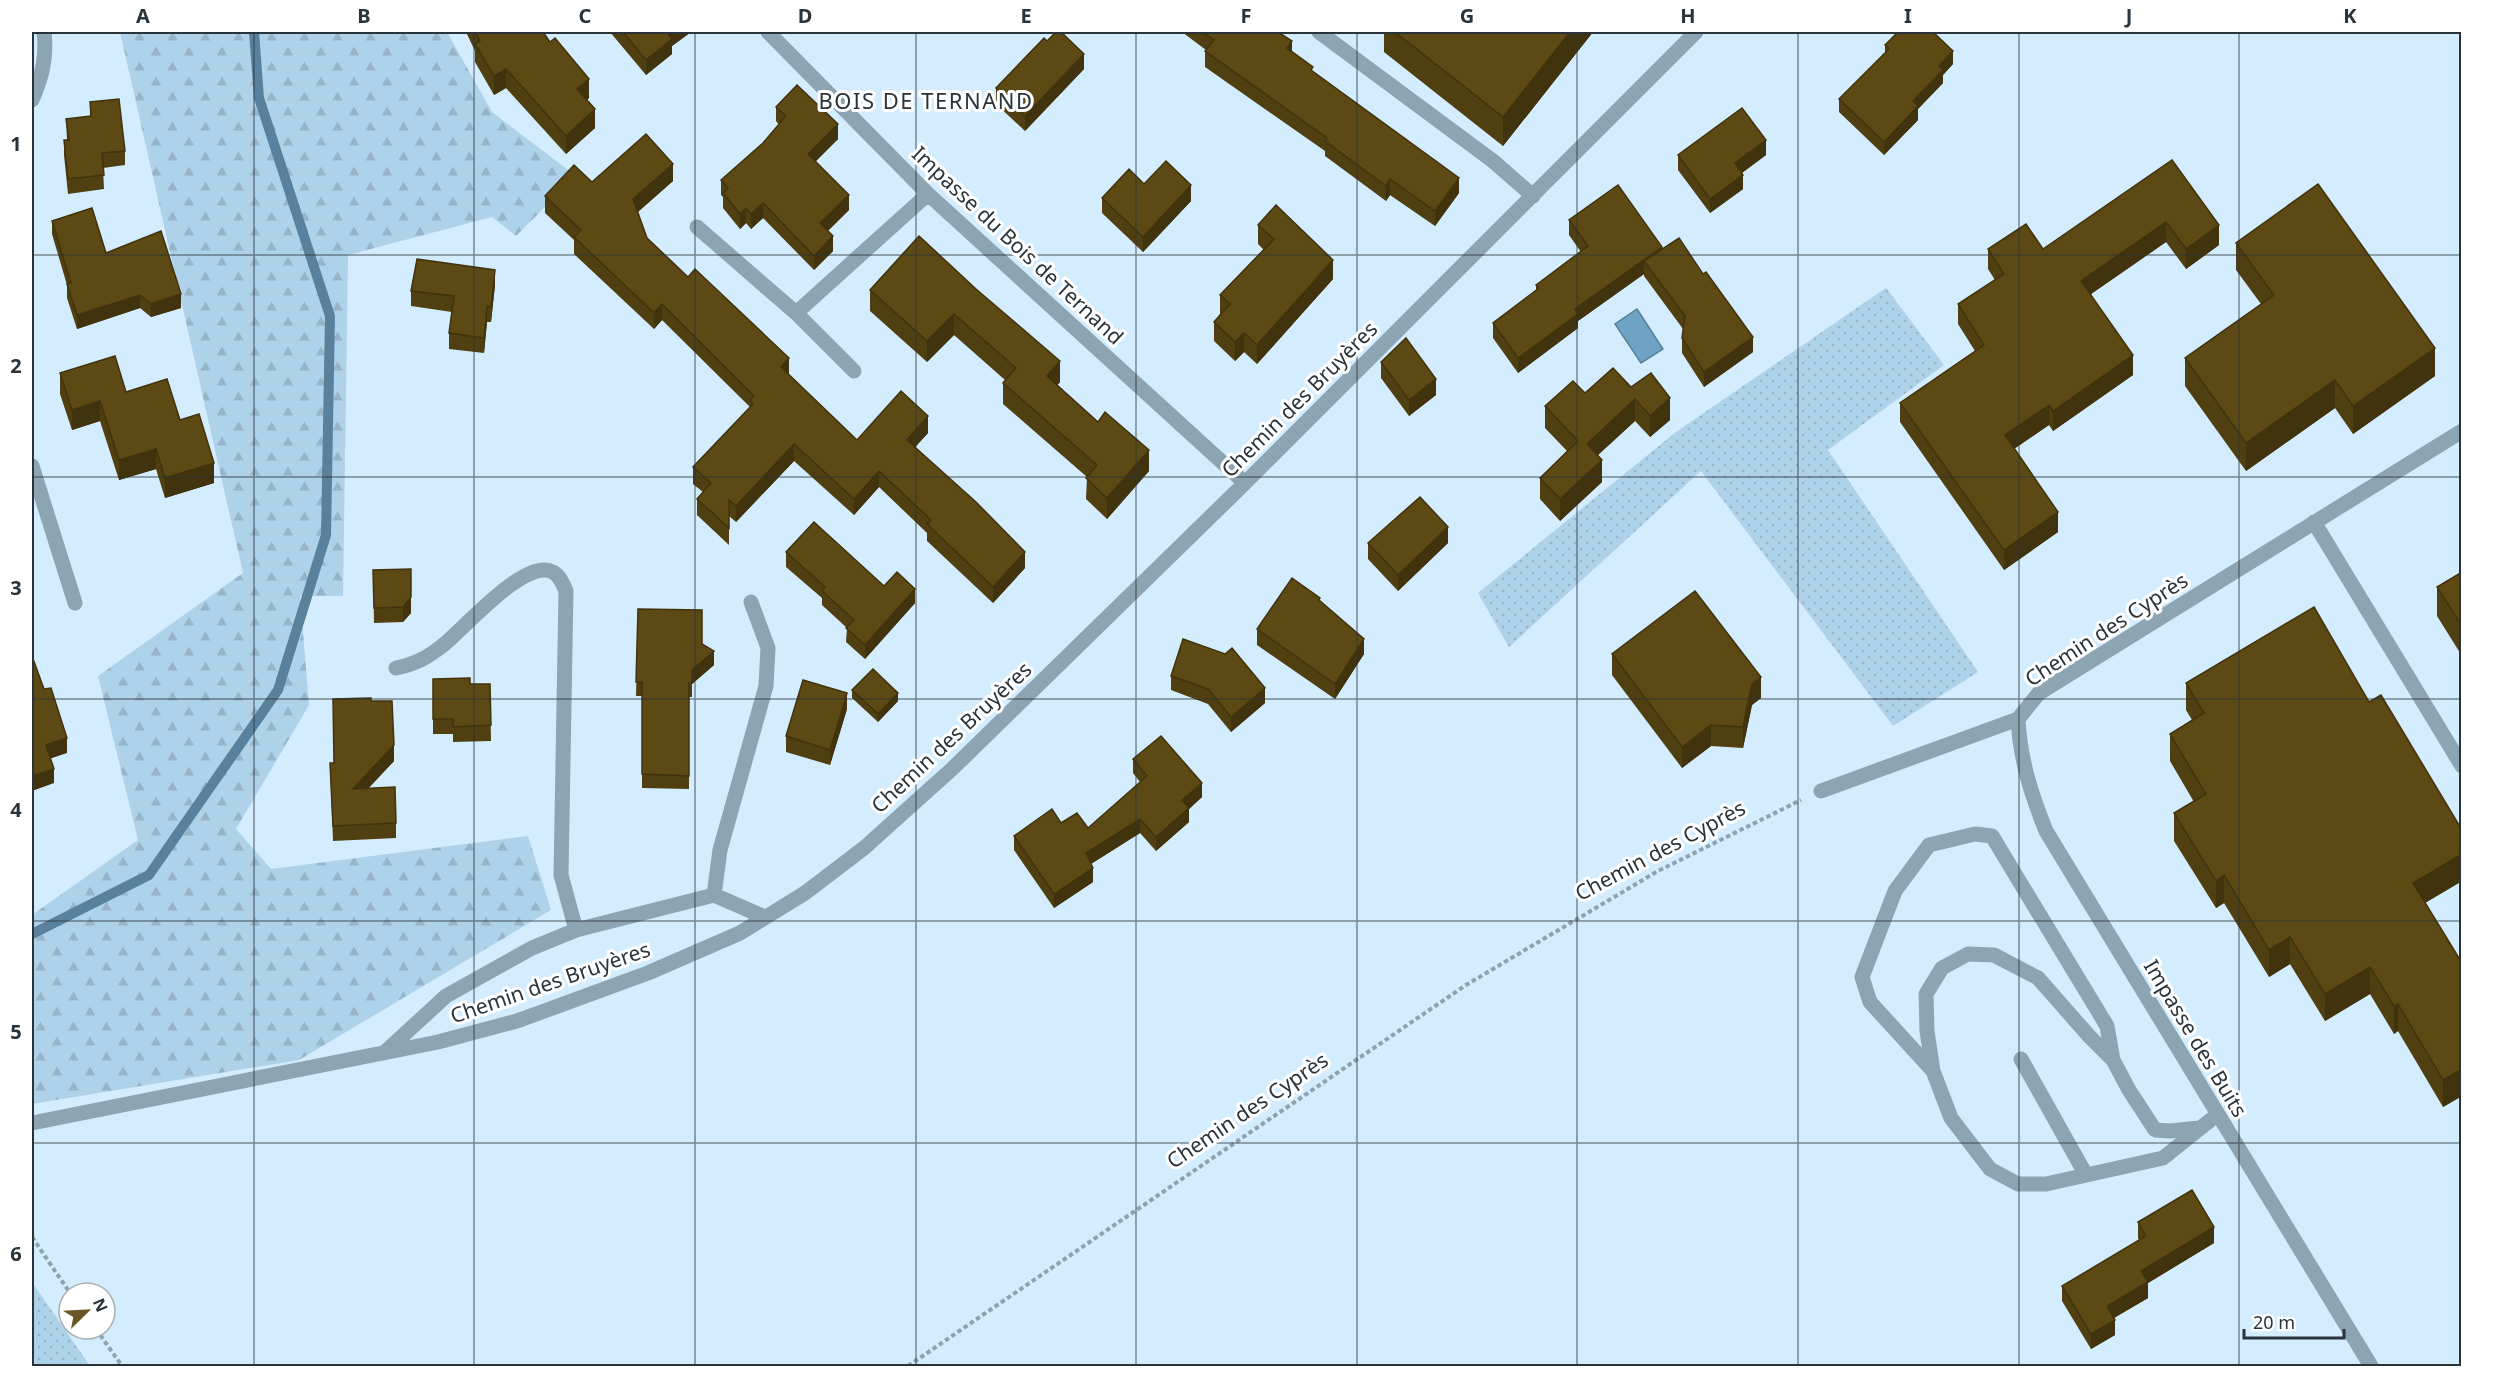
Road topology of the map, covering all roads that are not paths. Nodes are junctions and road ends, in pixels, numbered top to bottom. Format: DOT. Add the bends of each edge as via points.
graph roads {
  1 [pos="44,32"];
  2 [pos="768,32"];
  3 [pos="1319,32"];
  4 [pos="1696,32"];
  5 [pos="32,100"];
  6 [pos="928,194"];
  7 [pos="1533,196"];
  8 [pos="698,227"];
  9 [pos="796,314"];
  10 [pos="854,371"];
  11 [pos="2462,431"];
  12 [pos="32,466"];
  13 [pos="1245,483"];
  14 [pos="2314,522"];
  15 [pos="751,602"];
  16 [pos="75,603"];
  17 [pos="396,668"];
  18 [pos="2018,719"];
  19 [pos="2462,766"];
  20 [pos="1821,791"];
  21 [pos="714,895"];
  22 [pos="765,917"];
  23 [pos="576,930"];
  24 [pos="384,1053"];
  25 [pos="2021,1059"];
  26 [pos="2113,1060"];
  27 [pos="1933,1071"];
  28 [pos="2218,1114"];
  29 [pos="32,1123"];
  30 [pos="2199,1128"];
  31 [pos="2086,1175"];
  32 [pos="2371,1366"];
  1 -- 5 [label="street" via="46,48 41,79"];
  2 -- 6 [label="street, Impasse du Bois de Ternand"];
  3 -- 7 [label="street" via="1493,161"];
  4 -- 7 [label="street, Chemin des Bruyères"];
  6 -- 9 [label="street"];
  6 -- 13 [label="street, Impasse du Bois de Ternand"];
  7 -- 13 [label="street, Chemin des Bruyères"];
  8 -- 9 [label="street"];
  9 -- 10 [label="street"];
  11 -- 14 [label="street, Chemin des Cyprès"];
  12 -- 16 [label="street"];
  13 -- 22 [label="street, Chemin des Bruyères" via="864,849"];
  14 -- 18 [label="street, Chemin des Cyprès" via="2038,693"];
  14 -- 19 [label="street"];
  15 -- 21 [label="street" via="768,648 766,686 720,850"];
  17 -- 23 [label="street" via="416,664 442,646 516,580 542,570 561,579 566,591 561,875"];
  18 -- 20 [label="street"];
  18 -- 28 [label="street, Impasse des Buits" via="2019,747 2046,831"];
  21 -- 22 [label="street"];
  21 -- 23 [label="street"];
  22 -- 24 [label="street, Chemin des Bruyères" via="740,933 584,998 517,1021"];
  23 -- 24 [label="street" via="532,948 446,996"];
  24 -- 29 [label="street, Chemin des Bruyères"];
  25 -- 31 [label="street"];
  26 -- 27 [label="street" via="2038,978 1994,955 1968,954 1942,968 1926,994"];
  26 -- 27 [label="street" via="2107,1026 1992,836 1975,834 1929,845 1895,891 1862,977 1870,1002"];
  26 -- 30 [label="street" via="2155,1130"];
  27 -- 31 [label="street" via="1951,1118 1990,1169 2018,1184 2046,1184"];
  28 -- 30 [label="street"];
  28 -- 32 [label="street, Impasse des Buits"];
  30 -- 31 [label="street" via="2163,1158"];
}
